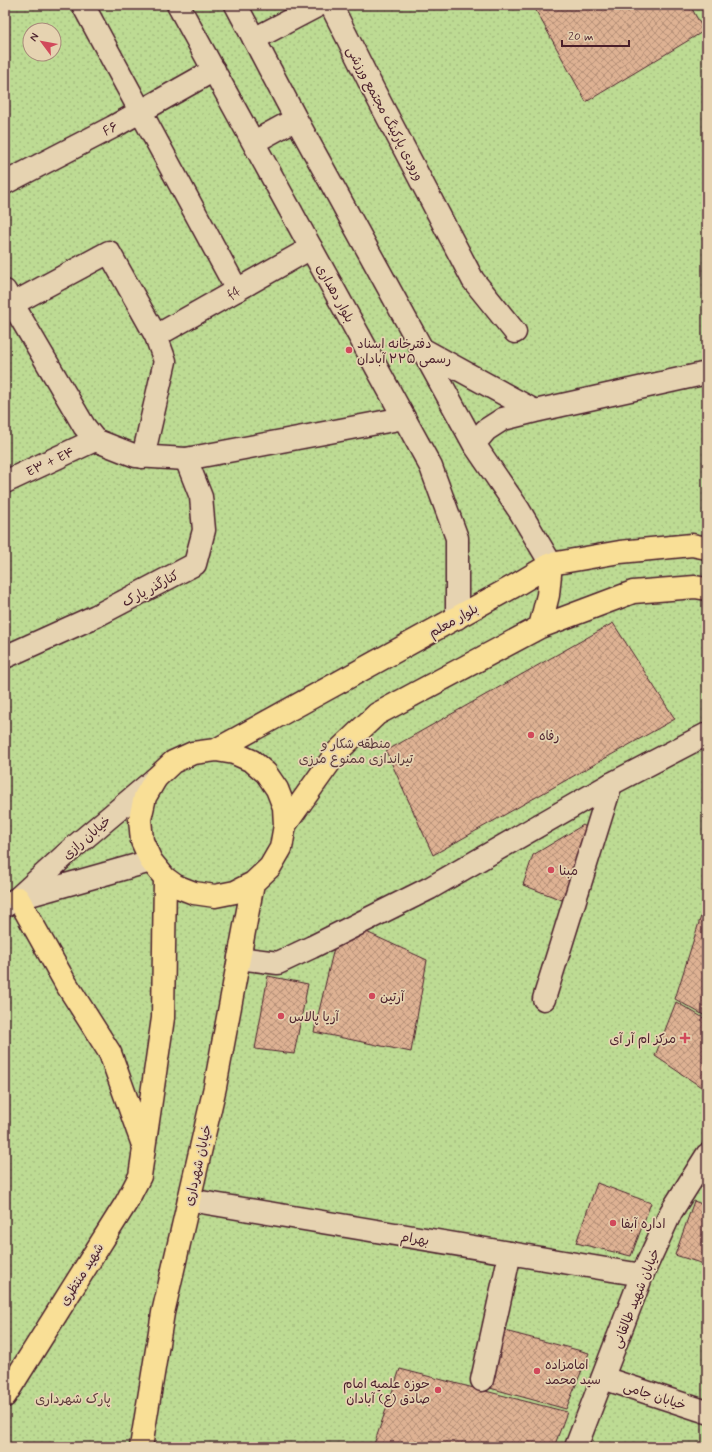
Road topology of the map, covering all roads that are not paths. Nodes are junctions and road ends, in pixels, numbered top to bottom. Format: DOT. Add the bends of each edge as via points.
graph roads {
  1 [pos="83,5"];
  2 [pos="178,5"];
  3 [pos="236,5"];
  4 [pos="319,5"];
  5 [pos="331,5"];
  6 [pos="254,39"];
  7 [pos="214,70"];
  8 [pos="140,112"];
  9 [pos="296,119"];
  10 [pos="254,142"];
  11 [pos="5,183"];
  12 [pos="311,248"];
  13 [pos="237,290"];
  14 [pos="8,301"];
  15 [pos="515,332"];
  16 [pos="156,336"];
  17 [pos="422,348"];
  18 [pos="707,373"];
  19 [pos="535,411"];
  20 [pos="404,418"];
  21 [pos="95,440"];
  22 [pos="474,444"];
  23 [pos="143,457"];
  24 [pos="186,459"];
  25 [pos="5,482"];
  26 [pos="707,548"];
  27 [pos="550,564"];
  28 [pos="707,589"];
  29 [pos="457,618"];
  30 [pos="540,627"];
  31 [pos="5,657"];
  32 [pos="707,734"];
  33 [pos="216,750"];
  34 [pos="156,778"];
  35 [pos="611,784"];
  36 [pos="285,825"];
  37 [pos="151,861"];
  38 [pos="165,878"];
  39 [pos="253,883"];
  40 [pos="11,902"];
  41 [pos="239,958"];
  42 [pos="544,999"];
  43 [pos="144,1148"];
  44 [pos="705,1162"];
  45 [pos="189,1200"];
  46 [pos="510,1254"];
  47 [pos="642,1275"];
  48 [pos="602,1378"];
  49 [pos="482,1380"];
  50 [pos="5,1396"];
  51 [pos="707,1412"];
  52 [pos="141,1447"];
  53 [pos="576,1447"];
  1 -- 8 [label="street"];
  2 -- 7 [label="street, بلوار دهداری"];
  3 -- 6 [label="street"];
  4 -- 6 [label="street"];
  5 -- 15 [label="street, ورودی پارکینگ مجتمع ورزشی" via="473,280"];
  6 -- 9 [label="street"];
  7 -- 8 [label="street, F۶"];
  7 -- 10 [label="street, بلوار دهداری"];
  8 -- 11 [label="street, F۶"];
  8 -- 13 [label="street"];
  9 -- 10 [label="street"];
  9 -- 17 [label="street"];
  10 -- 12 [label="street, بلوار دهداری"];
  12 -- 13 [label="street, f4"];
  12 -- 20 [label="street, بلوار دهداری"];
  13 -- 16 [label="street, f4"];
  14 -- 16 [label="street" via="109,252"];
  14 -- 21 [label="street"];
  16 -- 23 [label="street" via="165,361"];
  17 -- 19 [label="street"];
  17 -- 22 [label="street"];
  18 -- 19 [label="street"];
  19 -- 22 [label="street" via="503,419 486,430"];
  20 -- 24 [label="street"];
  20 -- 29 [label="street, بلوار دهداری" via="431,467 458,538"];
  21 -- 23 [label="street"];
  21 -- 25 [label="street, E۳ + E۴"];
  22 -- 27 [label="street" via="519,510"];
  23 -- 24 [label="street"];
  24 -- 31 [label="street, کنارگذر پارک" via="201,497 204,530 195,564 96,616"];
  26 -- 27 [label="main road, بلوار معلم" via="692,545 620,552"];
  27 -- 29 [label="main road, بلوار معلم"];
  27 -- 30 [label="main road" via="548,595"];
  28 -- 30 [label="main road" via="695,587 633,592"];
  29 -- 33 [label="main road, بلوار معلم"];
  30 -- 36 [label="main road" via="377,714 337,752"];
  32 -- 35 [label="street"];
  33 -- 34 [label="main road" via="193,753 173,762"];
  33 -- 36 [label="main road" via="234,753 252,761 266,773 277,789 284,807"];
  34 -- 37 [label="main road" via="145,797 140,819 142,841"];
  34 -- 40 [label="street, خیابان رازی"];
  35 -- 41 [label="street" via="430,888 278,963"];
  35 -- 42 [label="street"];
  36 -- 39 [label="main road" via="281,848 270,868"];
  37 -- 38 [label="main road"];
  37 -- 40 [label="street"];
  38 -- 39 [label="main road" via="176,886 194,893 215,896 235,892"];
  38 -- 43 [label="main road, شهید منتظری" via="163,1018"];
  39 -- 41 [label="main road, خیابان شهرداری"];
  40 -- 43 [label="main road" via="62,975 110,1053"];
  41 -- 45 [label="main road, خیابان شهرداری" via="215,1087"];
  43 -- 50 [label="main road, شهید منتظری" via="140,1176 126,1203"];
  44 -- 47 [label="street, خیابان شهيد طالقانی" via="671,1212"];
  45 -- 46 [label="street, بهرام"];
  45 -- 52 [label="main road, خیابان شهرداری" via="163,1313"];
  46 -- 47 [label="street, بهرام"];
  46 -- 49 [label="street"];
  47 -- 48 [label="street, خیابان شهيد طالقانی"];
  48 -- 51 [label="street, خیابان جامی"];
  48 -- 53 [label="street, خیابان شهيد طالقانی"];
}
